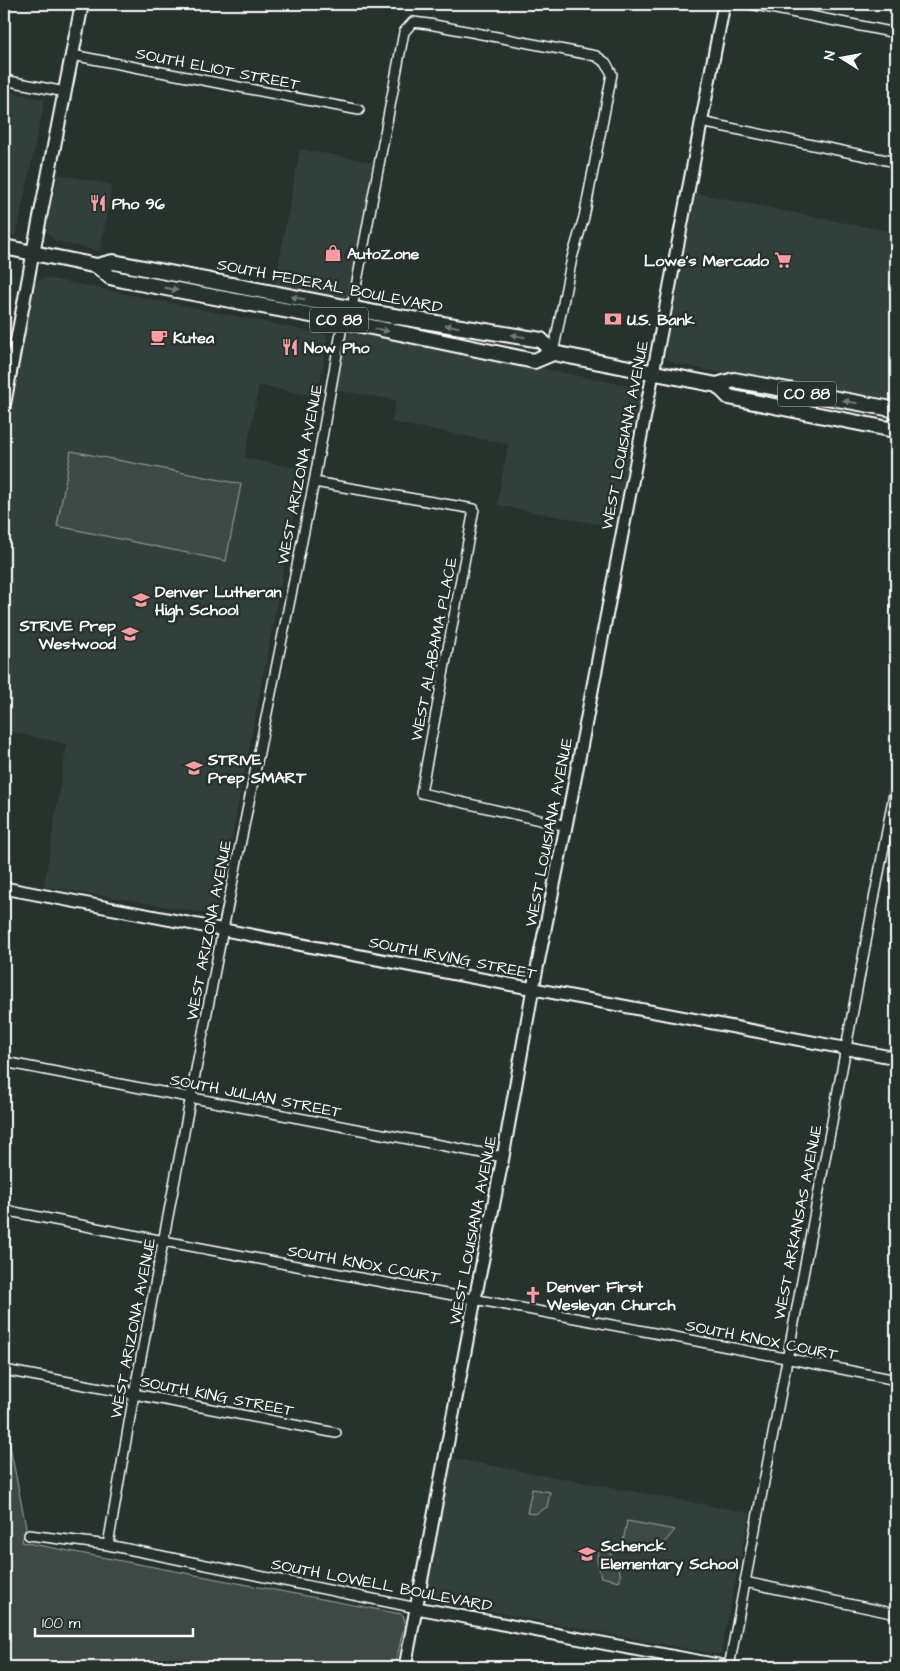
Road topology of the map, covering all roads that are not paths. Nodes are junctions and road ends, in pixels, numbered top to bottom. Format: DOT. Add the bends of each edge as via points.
graph roads {
  1 [pos="82,4"];
  2 [pos="724,4"];
  3 [pos="750,4"];
  4 [pos="896,33"];
  5 [pos="72,55"];
  6 [pos="4,80"];
  7 [pos="65,92"];
  8 [pos="359,110"];
  9 [pos="701,122"];
  10 [pos="896,162"];
  11 [pos="4,247"];
  12 [pos="33,252"];
  13 [pos="97,266"];
  14 [pos="352,308"];
  15 [pos="343,321"];
  16 [pos="553,353"];
  17 [pos="653,372"];
  18 [pos="717,385"];
  19 [pos="4,408"];
  20 [pos="896,413"];
  21 [pos="896,425"];
  22 [pos="314,482"];
  23 [pos="896,783"];
  24 [pos="566,826"];
  25 [pos="4,888"];
  26 [pos="223,930"];
  27 [pos="533,988"];
  28 [pos="845,1048"];
  29 [pos="896,1058"];
  30 [pos="4,1062"];
  31 [pos="191,1099"];
  32 [pos="503,1157"];
  33 [pos="4,1210"];
  34 [pos="164,1242"];
  35 [pos="475,1299"];
  36 [pos="786,1358"];
  37 [pos="4,1370"];
  38 [pos="896,1380"];
  39 [pos="134,1394"];
  40 [pos="336,1433"];
  41 [pos="30,1535"];
  42 [pos="108,1545"];
  43 [pos="745,1582"];
  44 [pos="418,1608"];
  45 [pos="896,1614"];
  46 [pos="405,1667"];
  47 [pos="729,1667"];
  1 -- 5 [label="main road"];
  2 -- 9 [label="street, WEST LOUISIANA AVENUE"];
  3 -- 4 [label="street"];
  5 -- 7 [label="main road"];
  5 -- 8 [label="street, SOUTH ELIOT STREET"];
  6 -- 7 [label="street"];
  7 -- 12 [label="main road"];
  9 -- 10 [label="street"];
  9 -- 17 [label="street, WEST LOUISIANA AVENUE"];
  11 -- 12 [label="main road, SOUTH FEDERAL BOULEVARD / CO 88"];
  12 -- 13 [label="main road, SOUTH FEDERAL BOULEVARD / CO 88"];
  12 -- 19 [label="street"];
  14 -- 13 [label="main road, SOUTH FEDERAL BOULEVARD / CO 88, one-way" via="113,262"];
  13 -- 15 [label="main road, SOUTH FEDERAL BOULEVARD / CO 88, one-way" via="110,277 123,280"];
  16 -- 14 [label="main road, SOUTH FEDERAL BOULEVARD / CO 88, one-way" via="541,340"];
  14 -- 16 [label="street" via="404,32 413,22 596,56 606,63 612,74"];
  15 -- 16 [label="main road, SOUTH FEDERAL BOULEVARD / CO 88, one-way" via="534,361"];
  15 -- 22 [label="street, WEST ARIZONA AVENUE"];
  16 -- 17 [label="main road, SOUTH FEDERAL BOULEVARD / CO 88"];
  17 -- 18 [label="main road, SOUTH FEDERAL BOULEVARD / CO 88"];
  17 -- 24 [label="street, WEST LOUISIANA AVENUE"];
  20 -- 18 [label="main road, SOUTH FEDERAL BOULEVARD / CO 88, one-way" via="734,380"];
  18 -- 21 [label="main road, SOUTH FEDERAL BOULEVARD / CO 88" via="729,397 889,429"];
  22 -- 24 [label="street, WEST ALABAMA PLACE" via="474,509 421,794"];
  22 -- 26 [label="street, WEST ARIZONA AVENUE"];
  23 -- 28 [label="street, WEST ARKANSAS AVENUE"];
  24 -- 27 [label="street, WEST LOUISIANA AVENUE"];
  25 -- 26 [label="street, SOUTH IRVING STREET"];
  26 -- 27 [label="street, SOUTH IRVING STREET"];
  26 -- 31 [label="street, WEST ARIZONA AVENUE"];
  27 -- 28 [label="street, SOUTH IRVING STREET"];
  27 -- 32 [label="street, WEST LOUISIANA AVENUE"];
  28 -- 29 [label="street, SOUTH IRVING STREET"];
  28 -- 36 [label="street, WEST ARKANSAS AVENUE"];
  30 -- 31 [label="street, SOUTH JULIAN STREET"];
  31 -- 32 [label="street, SOUTH JULIAN STREET"];
  31 -- 34 [label="street, WEST ARIZONA AVENUE"];
  32 -- 35 [label="street, WEST LOUISIANA AVENUE"];
  33 -- 34 [label="street, SOUTH KNOX COURT"];
  34 -- 35 [label="street, SOUTH KNOX COURT"];
  34 -- 39 [label="street, WEST ARIZONA AVENUE"];
  35 -- 36 [label="street, SOUTH KNOX COURT"];
  35 -- 44 [label="street, WEST LOUISIANA AVENUE"];
  36 -- 38 [label="street, SOUTH KNOX COURT"];
  36 -- 43 [label="street, WEST ARKANSAS AVENUE"];
  37 -- 39 [label="street, SOUTH KING STREET"];
  39 -- 40 [label="street, SOUTH KING STREET"];
  39 -- 42 [label="street, WEST ARIZONA AVENUE"];
  41 -- 42 [label="street, SOUTH LOWELL BOULEVARD"];
  42 -- 44 [label="street, SOUTH LOWELL BOULEVARD"];
  43 -- 45 [label="street"];
  43 -- 47 [label="street, WEST ARKANSAS AVENUE"];
  44 -- 46 [label="street, WEST LOUISIANA AVENUE"];
  44 -- 47 [label="street, SOUTH LOWELL BOULEVARD"];
}
